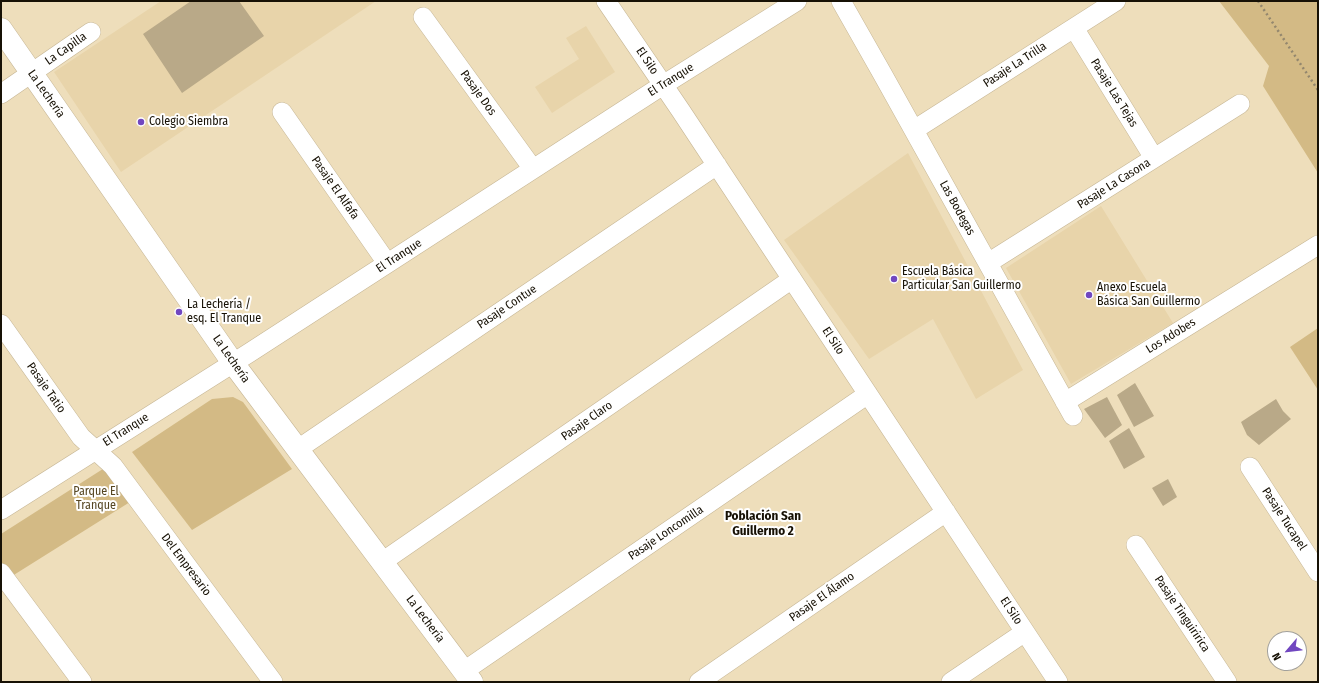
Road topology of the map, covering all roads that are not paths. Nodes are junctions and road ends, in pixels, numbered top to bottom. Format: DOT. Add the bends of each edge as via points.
graph roads {
  1 [pos="606,1"];
  2 [pos="797,1"];
  3 [pos="841,1"];
  4 [pos="1116,1"];
  5 [pos="423,17"];
  6 [pos="1074,28"];
  7 [pos="1,29"];
  8 [pos="91,32"];
  9 [pos="31,73"];
  10 [pos="663,85"];
  11 [pos="1,94"];
  12 [pos="1240,104"];
  13 [pos="282,112"];
  14 [pos="914,130"];
  15 [pos="1154,158"];
  16 [pos="717,165"];
  17 [pos="533,169"];
  18 [pos="1318,245"];
  19 [pos="387,263"];
  20 [pos="988,263"];
  21 [pos="792,279"];
  22 [pos="1,324"];
  23 [pos="233,363"];
  24 [pos="868,394"];
  25 [pos="1069,409"];
  26 [pos="298,449"];
  27 [pos="96,450"];
  28 [pos="1250,467"];
  29 [pos="1,510"];
  30 [pos="946,512"];
  31 [pos="1136,545"];
  32 [pos="382,562"];
  33 [pos="1318,572"];
  34 [pos="1,573"];
  35 [pos="1025,632"];
  36 [pos="468,676"];
  37 [pos="271,681"];
  38 [pos="82,682"];
  39 [pos="699,682"];
  40 [pos="951,682"];
  41 [pos="1058,682"];
  42 [pos="1227,682"];
  1 -- 10 [label="street, El Silo"];
  2 -- 10 [label="street, El Tranque"];
  3 -- 14 [label="street, Las Bodegas"];
  4 -- 6 [label="street, Pasaje La Trilla"];
  5 -- 17 [label="street, Pasaje Dos"];
  6 -- 14 [label="street, Pasaje La Trilla"];
  6 -- 15 [label="street, Pasaje Las Tejas"];
  7 -- 9 [label="street, La Lechería"];
  8 -- 9 [label="street, La Capilla"];
  9 -- 11 [label="street, La Capilla"];
  9 -- 23 [label="street, La Lechería"];
  10 -- 16 [label="street, El Silo"];
  10 -- 17 [label="street, El Tranque"];
  12 -- 15 [label="street, Pasaje La Casona"];
  13 -- 19 [label="street, Pasaje El Alfafa"];
  14 -- 20 [label="street, Las Bodegas"];
  15 -- 20 [label="street, Pasaje La Casona"];
  16 -- 21 [label="street, El Silo"];
  16 -- 26 [label="street, Pasaje Contue"];
  17 -- 19 [label="street, El Tranque"];
  18 -- 25 [label="street, Los Adobes"];
  19 -- 23 [label="street, El Tranque"];
  20 -- 25 [label="street, Las Bodegas"];
  21 -- 24 [label="street, El Silo"];
  21 -- 32 [label="street, Pasaje Claro"];
  22 -- 27 [label="street, Pasaje Tatio" via="80,437"];
  23 -- 26 [label="street, La Lechería"];
  23 -- 27 [label="street, El Tranque"];
  24 -- 30 [label="street, El Silo"];
  24 -- 36 [label="street, Pasaje Loncomilla"];
  26 -- 32 [label="street, La Lechería"];
  27 -- 29 [label="street, El Tranque"];
  27 -- 37 [label="street, Del Empresario" via="113,466"];
  28 -- 33 [label="street, Pasaje Tucapel"];
  30 -- 35 [label="street, El Silo"];
  30 -- 39 [label="street, Pasaje El Álamo"];
  31 -- 42 [label="street, Pasaje Tinguiririca"];
  32 -- 36 [label="street, La Lechería"];
  34 -- 38 [label="street"];
  35 -- 40 [label="street"];
  35 -- 41 [label="street, El Silo"];
}
